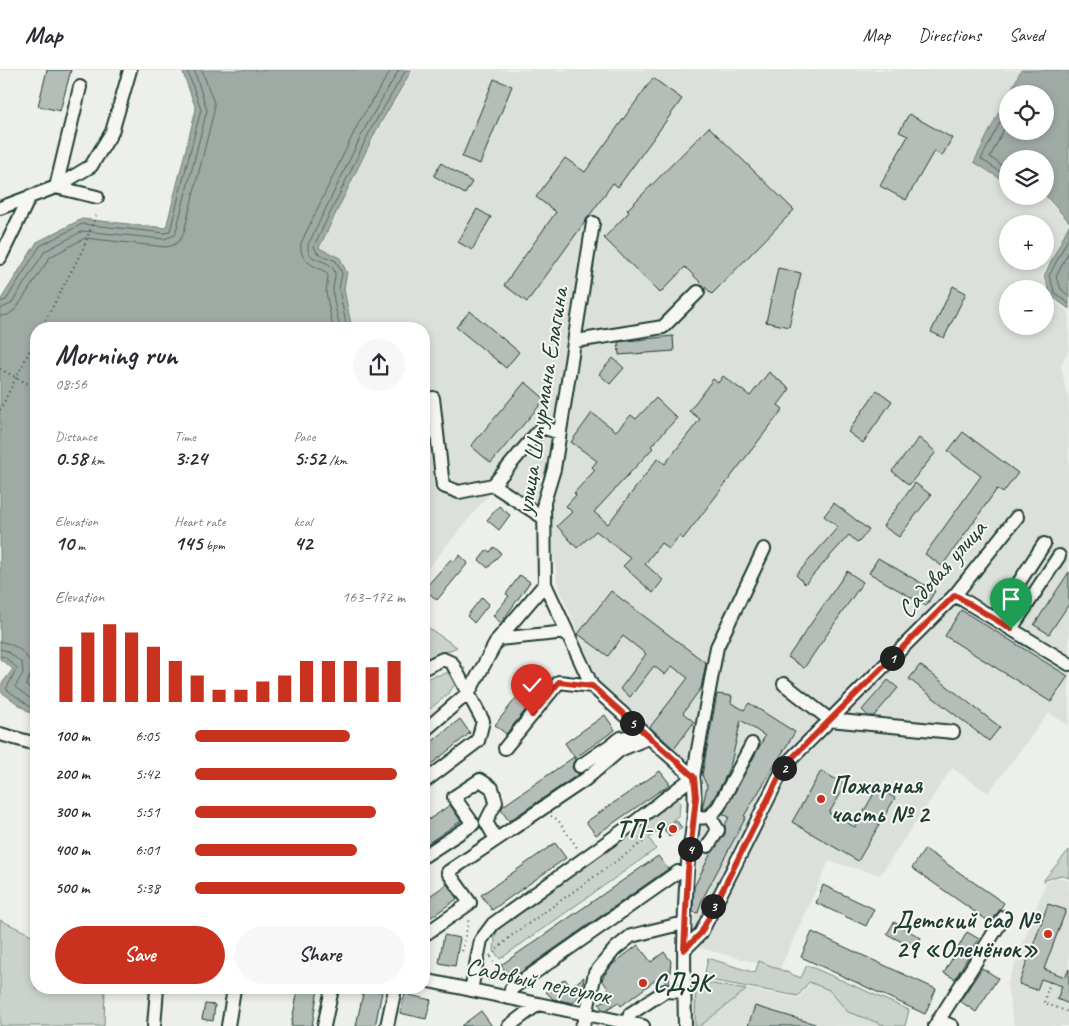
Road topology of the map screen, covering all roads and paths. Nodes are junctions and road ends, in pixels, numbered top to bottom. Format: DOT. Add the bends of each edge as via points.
graph roads {
  1 [pos="130,70"];
  2 [pos="80,87"];
  3 [pos="56,187"];
  4 [pos="30,196"];
  5 [pos="97,197"];
  6 [pos="0,208"];
  7 [pos="97,212"];
  8 [pos="594,223"];
  9 [pos="0,258"];
  10 [pos="698,292"];
  11 [pos="45,322"];
  12 [pos="576,341"];
  13 [pos="30,349"];
  14 [pos="0,369"];
  15 [pos="15,377"];
  16 [pos="30,385"];
  17 [pos="433,398"];
  18 [pos="0,410"];
  19 [pos="560,433"];
  20 [pos="493,485"];
  21 [pos="1017,517"];
  22 [pos="544,518"];
  23 [pos="1044,544"];
  24 [pos="764,548"];
  25 [pos="1059,556"];
  26 [pos="545,584"];
  27 [pos="955,595"];
  28 [pos="996,619"];
  29 [pos="1011,629"];
  30 [pos="567,632"];
  31 [pos="498,639"];
  32 [pos="1069,664"];
  33 [pos="430,665"];
  34 [pos="784,684"];
  35 [pos="592,686"];
  36 [pos="469,692"];
  37 [pos="830,720"];
  38 [pos="430,726"];
  39 [pos="953,732"];
  40 [pos="0,734"];
  41 [pos="644,740"];
  42 [pos="30,742"];
  43 [pos="752,744"];
  44 [pos="504,748"];
  45 [pos="580,766"];
  46 [pos="430,777"];
  47 [pos="694,777"];
  48 [pos="540,810"];
  49 [pos="694,818"];
  50 [pos="710,818"];
  51 [pos="631,825"];
  52 [pos="496,839"];
  53 [pos="708,846"];
  54 [pos="430,852"];
  55 [pos="584,858"];
  56 [pos="688,871"];
  57 [pos="470,903"];
  58 [pos="1004,917"];
  59 [pos="684,923"];
  60 [pos="430,931"];
  61 [pos="480,940"];
  62 [pos="684,950"];
  63 [pos="458,952"];
  64 [pos="490,956"];
  65 [pos="430,981"];
  66 [pos="1050,982"];
  67 [pos="471,990"];
  68 [pos="684,992"];
  69 [pos="511,993"];
  70 [pos="157,994"];
  71 [pos="233,994"];
  72 [pos="331,994"];
  73 [pos="394,994"];
  74 [pos="538,1004"];
  75 [pos="1069,1012"];
  76 [pos="584,1020"];
  77 [pos="937,1023"];
  78 [pos="627,1024"];
  79 [pos="154,1026"];
  80 [pos="228,1026"];
  81 [pos="324,1026"];
  82 [pos="388,1026"];
  83 [pos="509,1026"];
  84 [pos="643,1026"];
  85 [pos="685,1026"];
  86 [pos="952,1026"];
  1 -- 3 [label="street" via="112,132 91,166"];
  2 -- 3 [label="street"];
  3 -- 4 [label="street"];
  3 -- 5 [label="street"];
  4 -- 6 [label="street"];
  4 -- 9 [label="street"];
  7 -- 11 [label="path" via="83,249"];
  8 -- 12 [label="street, улица Штурмана Елагина"];
  10 -- 12 [label="street" via="663,327"];
  12 -- 19 [label="street, улица Штурмана Елагина"];
  13 -- 15 [label="path"];
  14 -- 15 [label="path"];
  15 -- 16 [label="path"];
  15 -- 18 [label="path"];
  17 -- 20 [label="street" via="442,486 459,492"];
  19 -- 20 [label="street" via="542,427"];
  19 -- 22 [label="street, улица Штурмана Елагина" via="544,502"];
  20 -- 22 [label="street"];
  21 -- 27 [label="street, Садовая улица"];
  22 -- 26 [label="street, улица Штурмана Елагина"];
  23 -- 28 [label="street"];
  24 -- 47 [label="street" via="718,647"];
  25 -- 29 [label="street"];
  26 -- 30 [label="street, улица Штурмана Елагина"];
  26 -- 31 [label="street"];
  27 -- 28 [label="street"];
  27 -- 37 [label="street, Садовая улица"];
  28 -- 29 [label="street"];
  29 -- 32 [label="street"];
  30 -- 31 [label="street"];
  30 -- 35 [label="street, улица Штурмана Елагина"];
  31 -- 36 [label="street"];
  33 -- 36 [label="street" via="443,659 452,662"];
  34 -- 37 [label="street"];
  35 -- 41 [label="street, улица Штурмана Елагина"];
  35 -- 44 [label="street" via="559,682"];
  36 -- 38 [label="street"];
  36 -- 46 [label="street" via="483,720 478,740"];
  37 -- 39 [label="street"];
  37 -- 62 [label="street, Садовая улица" via="785,765 701,933"];
  40 -- 42 [label="street"];
  41 -- 45 [label="street" via="621,738"];
  41 -- 47 [label="street, улица Штурмана Елагина"];
  41 -- 48 [label="street" via="620,750 586,779"];
  43 -- 50 [label="street"];
  47 -- 49 [label="street"];
  47 -- 51 [label="street"];
  48 -- 52 [label="street"];
  48 -- 55 [label="path" via="558,820"];
  49 -- 50 [label="street"];
  49 -- 56 [label="street"];
  50 -- 53 [label="street" via="718,830"];
  51 -- 55 [label="street"];
  51 -- 64 [label="path" via="644,842 511,936"];
  52 -- 54 [label="street" via="486,822 496,802 492,788 480,780 454,797 473,824"];
  52 -- 57 [label="street" via="448,872"];
  55 -- 61 [label="street" via="493,924"];
  56 -- 59 [label="street"];
  56 -- 69 [label="street" via="678,872"];
  57 -- 60 [label="street"];
  57 -- 63 [label="path" via="462,952"];
  58 -- 77 [label="street"];
  59 -- 62 [label="street"];
  59 -- 76 [label="street" via="631,936 615,949 595,973"];
  61 -- 64 [label="path"];
  61 -- 67 [label="street"];
  62 -- 68 [label="street"];
  64 -- 69 [label="path"];
  65 -- 67 [label="street, Садовый переулок"];
  66 -- 75 [label="path" via="1044,1003"];
  67 -- 69 [label="street, Садовый переулок"];
  68 -- 78 [label="street" via="665,991 630,1014"];
  68 -- 85 [label="street"];
  69 -- 74 [label="street, Садовый переулок"];
  70 -- 79 [label="street"];
  71 -- 80 [label="street"];
  72 -- 81 [label="street"];
  73 -- 82 [label="street"];
  74 -- 76 [label="street, Садовый переулок"];
  74 -- 83 [label="street"];
  76 -- 78 [label="street, Садовый переулок"];
  77 -- 86 [label="street"];
  78 -- 84 [label="street, Садовый переулок"];
}
